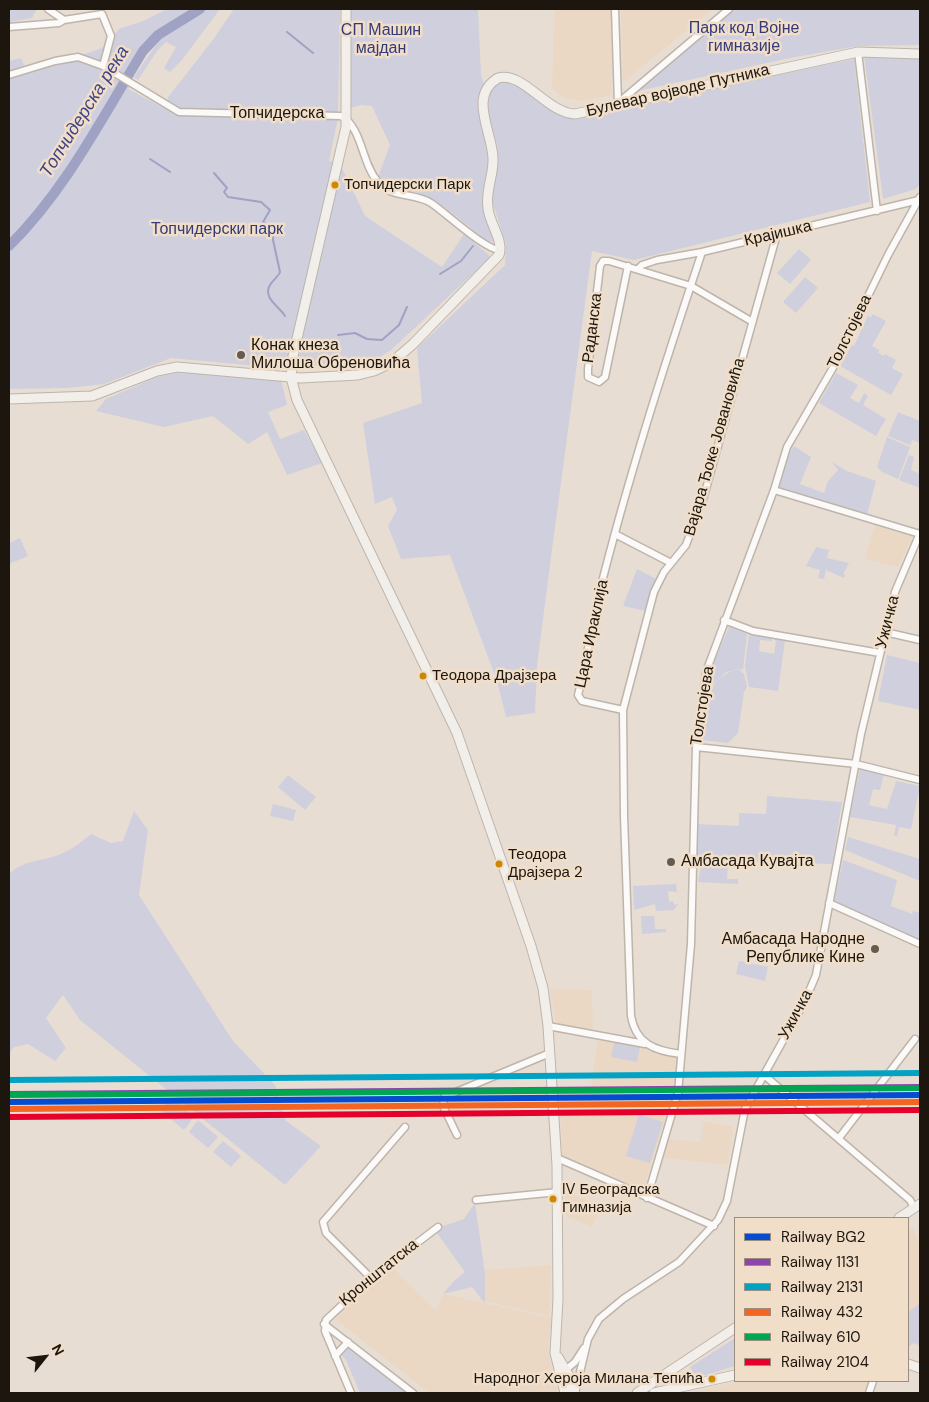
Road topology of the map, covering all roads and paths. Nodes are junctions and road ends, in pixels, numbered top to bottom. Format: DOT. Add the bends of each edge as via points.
graph roads {
  1 [pos="48,9"];
  2 [pos="346,9"];
  3 [pos="615,9"];
  4 [pos="729,9"];
  5 [pos="64,20"];
  6 [pos="9,27"];
  7 [pos="858,52"];
  8 [pos="920,54"];
  9 [pos="102,66"];
  10 [pos="9,75"];
  11 [pos="618,103"];
  12 [pos="346,119"];
  13 [pos="920,199"];
  14 [pos="877,211"];
  15 [pos="777,234"];
  16 [pos="500,250"];
  17 [pos="702,252"];
  18 [pos="628,266"];
  19 [pos="638,269"];
  20 [pos="691,286"];
  21 [pos="752,321"];
  22 [pos="291,377"];
  23 [pos="9,399"];
  24 [pos="774,490"];
  25 [pos="615,534"];
  26 [pos="920,534"];
  27 [pos="671,563"];
  28 [pos="724,620"];
  29 [pos="885,632"];
  30 [pos="920,640"];
  31 [pos="880,653"];
  32 [pos="623,710"];
  33 [pos="696,747"];
  34 [pos="856,764"];
  35 [pos="920,780"];
  36 [pos="829,903"];
  37 [pos="920,944"];
  38 [pos="548,1026"];
  39 [pos="915,1039"];
  40 [pos="645,1044"];
  41 [pos="550,1053"];
  42 [pos="681,1054"];
  43 [pos="764,1075"];
  44 [pos="405,1127"];
  45 [pos="457,1135"];
  46 [pos="839,1138"];
  47 [pos="557,1158"];
  48 [pos="558,1192"];
  49 [pos="646,1198"];
  50 [pos="476,1200"];
  51 [pos="917,1206"];
  52 [pos="900,1217"];
  53 [pos="438,1226"];
  54 [pos="714,1226"];
  55 [pos="371,1278"];
  56 [pos="324,1324"];
  57 [pos="734,1329"];
  58 [pos="348,1342"];
  59 [pos="585,1347"];
  60 [pos="335,1356"];
  61 [pos="563,1373"];
  62 [pos="664,1375"];
  63 [pos="734,1375"];
  64 [pos="652,1383"];
  65 [pos="563,1391"];
  66 [pos="676,1391"];
  67 [pos="351,1393"];
  68 [pos="413,1393"];
  69 [pos="574,1393"];
  70 [pos="637,1393"];
  71 [pos="656,1393"];
  1 -- 5 [label="street"];
  2 -- 12 [label="main road"];
  3 -- 11 [label="street"];
  4 -- 11 [label="street"];
  5 -- 6 [label="street"];
  5 -- 9 [label="street" via="103,15 111,36"];
  7 -- 8 [label="main road, Булевар војводе Путника"];
  7 -- 11 [label="main road, Булевар војводе Путника"];
  7 -- 14 [label="street"];
  9 -- 10 [label="street, Топчидерска" via="74,57"];
  9 -- 12 [label="street, Топчидерска" via="185,114 319,114"];
  11 -- 16 [label="main road, Булевар војводе Путника" via="570,114 557,110 509,78 498,78 489,86 482,104 493,159 488,208"];
  12 -- 16 [label="street, Топчидерска" via="354,129 369,168 382,187 397,194 424,199 490,247"];
  12 -- 22 [label="main road" via="299,325"];
  13 -- 14 [label="street, Крајишка"];
  13 -- 24 [label="street, Толстојева" via="888,255 834,366 787,447"];
  14 -- 15 [label="street, Крајишка"];
  15 -- 17 [label="street, Крајишка"];
  15 -- 21 [label="street, Вајара Ђоке Јовановића"];
  16 -- 22 [label="main road" via="496,261 413,344 388,364 358,375"];
  17 -- 19 [label="street, Крајишка" via="657,260"];
  17 -- 20 [label="street, Цара Ираклија"];
  18 -- 18 [label="street, Раданска" via="603,261 600,266 588,369 588,377 592,381 599,382 605,378"];
  18 -- 19 [label="street, Раданска"];
  19 -- 20 [label="street, Раданска"];
  20 -- 21 [label="street, Раданска"];
  20 -- 25 [label="street, Цара Ираклија"];
  21 -- 27 [label="street, Вајара Ђоке Јовановића" via="704,496 686,545"];
  22 -- 23 [label="main road" via="177,367 157,371 92,396"];
  22 -- 38 [label="main road" via="297,400 457,733 531,946 545,998"];
  24 -- 26 [label="street"];
  24 -- 28 [label="street, Толстојева"];
  25 -- 27 [label="street"];
  25 -- 32 [label="street, Цара Ираклија" via="578,697 582,701"];
  26 -- 29 [label="street, Ужичка" via="895,592"];
  27 -- 32 [label="street, Вајара Ђоке Јовановића" via="654,592"];
  28 -- 31 [label="street" via="753,631"];
  28 -- 33 [label="street, Толстојева" via="706,672"];
  29 -- 30 [label="street"];
  29 -- 31 [label="street, Ужичка"];
  31 -- 34 [label="street, Ужичка"];
  32 -- 40 [label="street" via="631,1016"];
  33 -- 34 [label="street"];
  33 -- 42 [label="street, Толстојева" via="691,944"];
  34 -- 35 [label="street"];
  34 -- 36 [label="street, Ужичка"];
  36 -- 37 [label="street"];
  36 -- 43 [label="street, Ужичка" via="814,983"];
  38 -- 40 [label="street"];
  38 -- 41 [label="main road"];
  39 -- 46 [label="street"];
  40 -- 42 [label="street" via="661,1052"];
  41 -- 45 [label="street" via="444,1097 443,1106"];
  41 -- 47 [label="main road"];
  42 -- 49 [label="street, Толстојева" via="676,1099"];
  43 -- 46 [label="street"];
  43 -- 54 [label="street, Ужичка" via="743,1116 727,1201"];
  44 -- 55 [label="street" via="324,1222 326,1233"];
  46 -- 51 [label="street"];
  47 -- 48 [label="main road"];
  47 -- 49 [label="street"];
  48 -- 50 [label="street"];
  48 -- 61 [label="main road" via="555,1353"];
  49 -- 54 [label="street"];
  51 -- 52 [label="main road"];
  53 -- 55 [label="street, Кронштатска"];
  54 -- 59 [label="street, Ужичка" via="679,1262 607,1311 593,1326"];
  55 -- 56 [label="street, Кронштатска" via="331,1313"];
  56 -- 58 [label="street"];
  56 -- 60 [label="street"];
  57 -- 62 [label="main road"];
  58 -- 60 [label="street"];
  58 -- 68 [label="street"];
  59 -- 61 [label="street, Ужичка"];
  59 -- 69 [label="street, Ужичка"];
  60 -- 67 [label="street"];
  61 -- 65 [label="main road"];
  61 -- 69 [label="main road"];
  62 -- 64 [label="main road"];
  62 -- 66 [label="main road"];
  63 -- 66 [label="main road"];
  64 -- 70 [label="main road"];
  64 -- 71 [label="main road"];
  66 -- 71 [label="main road"];
}
